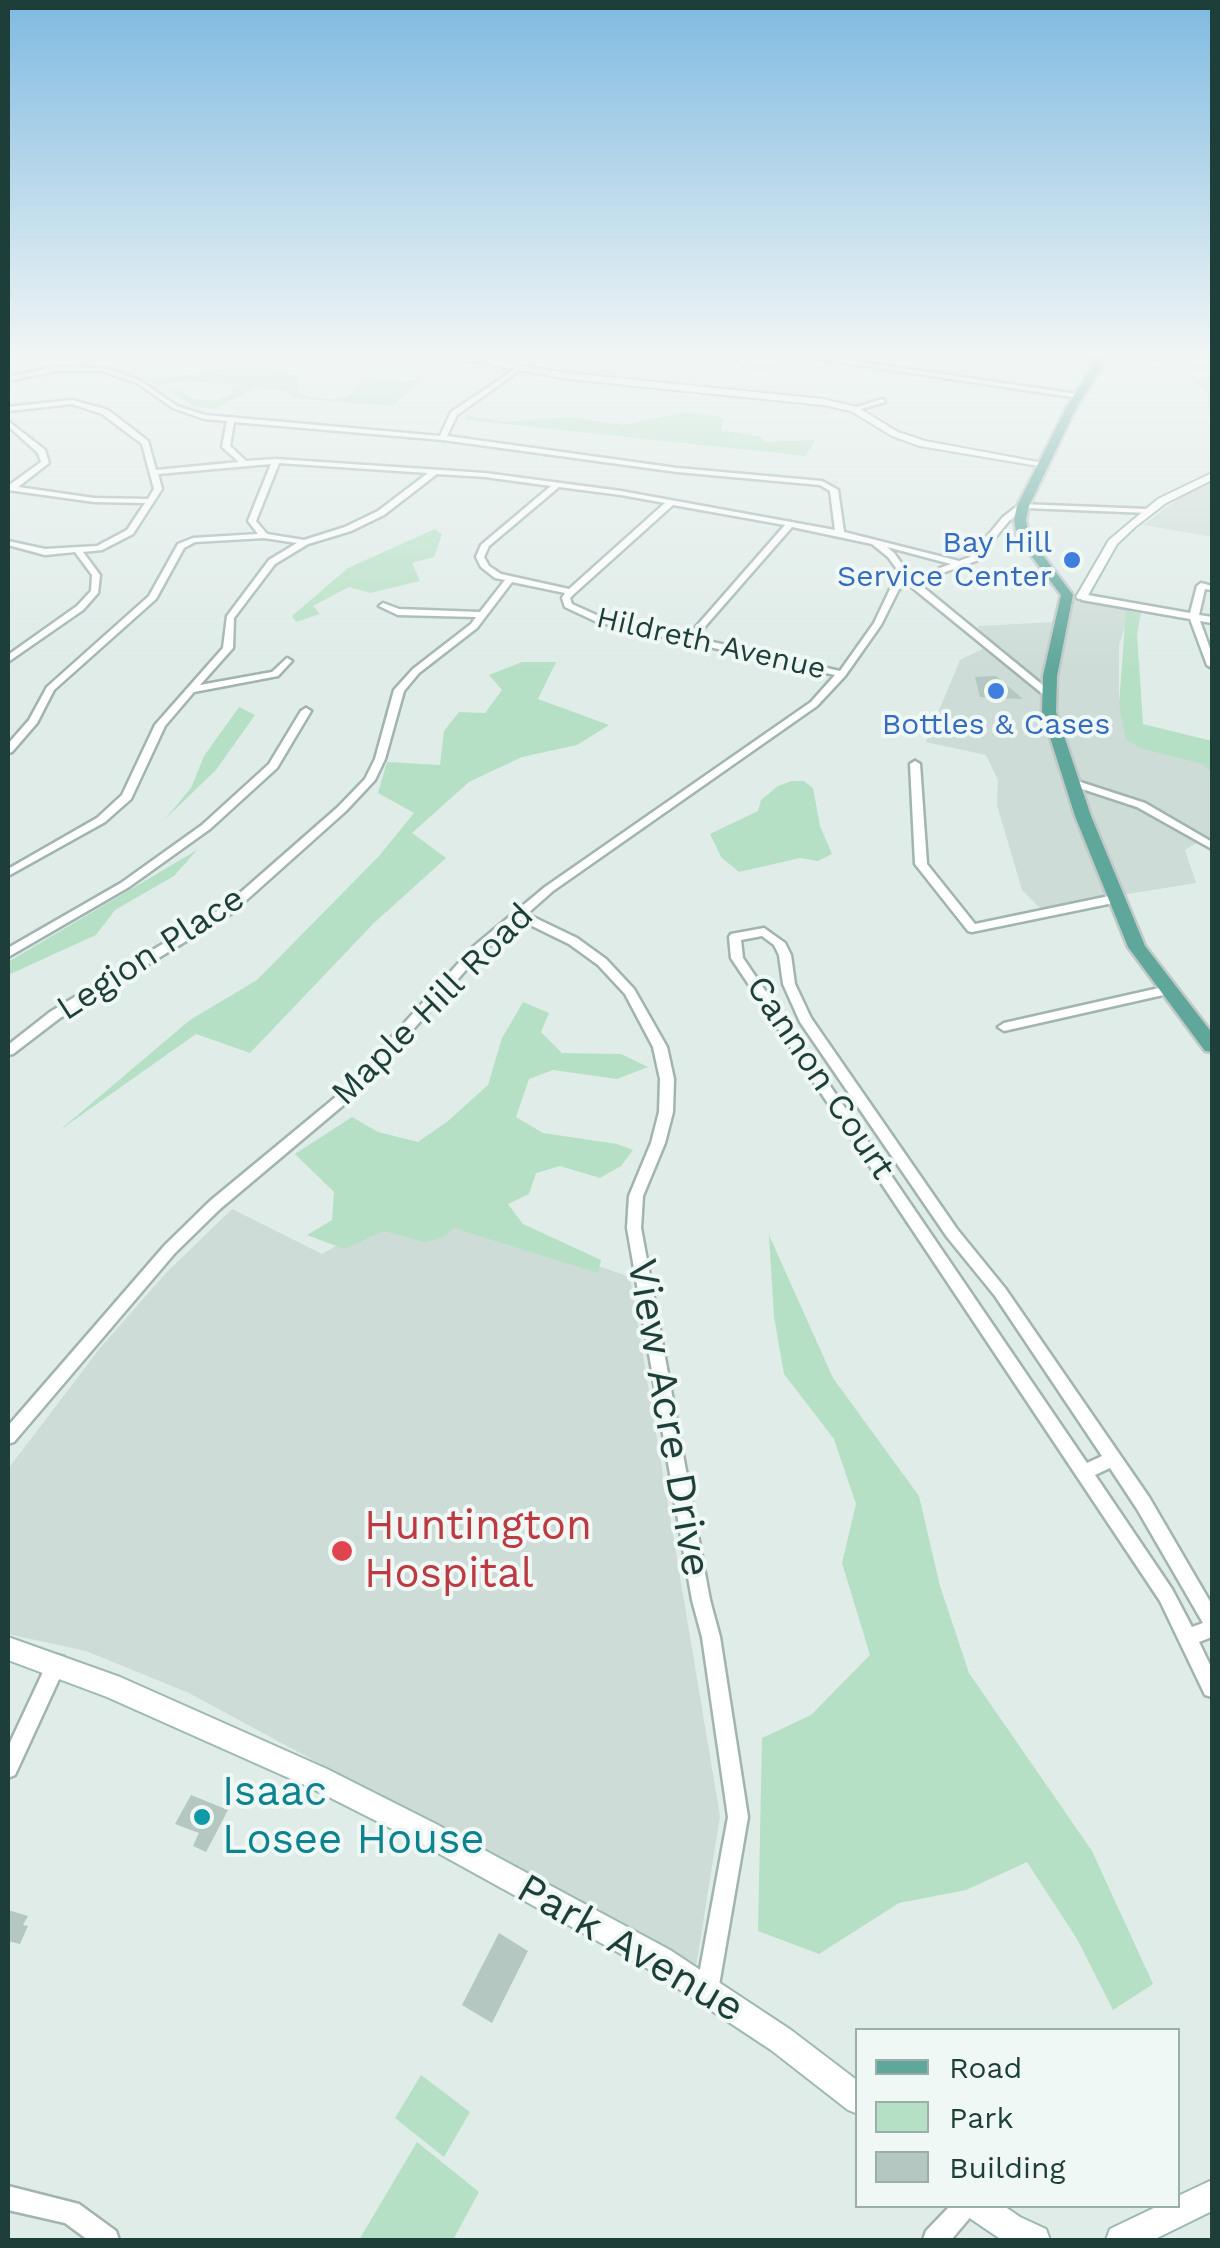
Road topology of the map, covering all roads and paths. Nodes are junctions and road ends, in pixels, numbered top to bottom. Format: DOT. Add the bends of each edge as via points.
graph roads {
  1 [pos="44,460"];
  2 [pos="151,460"];
  3 [pos="241,460"];
  4 [pos="603,460"];
  5 [pos="1019,460"];
  6 [pos="1046,460"];
  7 [pos="276,461"];
  8 [pos="243,462"];
  9 [pos="1044,464"];
  10 [pos="436,471"];
  11 [pos="155,472"];
  12 [pos="1212,476"];
  13 [pos="558,484"];
  14 [pos="9,489"];
  15 [pos="150,500"];
  16 [pos="670,502"];
  17 [pos="1022,506"];
  18 [pos="1148,511"];
  19 [pos="791,523"];
  20 [pos="840,533"];
  21 [pos="264,536"];
  22 [pos="8,542"];
  23 [pos="305,542"];
  24 [pos="875,542"];
  25 [pos="80,552"];
  26 [pos="961,564"];
  27 [pos="509,580"];
  28 [pos="909,580"];
  29 [pos="1212,588"];
  30 [pos="571,592"];
  31 [pos="1075,596"];
  32 [pos="383,606"];
  33 [pos="482,615"];
  34 [pos="1194,617"];
  35 [pos="1212,620"];
  36 [pos="689,640"];
  37 [pos="8,659"];
  38 [pos="287,661"];
  39 [pos="1212,665"];
  40 [pos="842,674"];
  41 [pos="191,690"];
  42 [pos="1047,693"];
  43 [pos="306,711"];
  44 [pos="8,750"];
  45 [pos="915,764"];
  46 [pos="1071,782"];
  47 [pos="1212,846"];
  48 [pos="8,873"];
  49 [pos="1114,899"];
  50 [pos="519,914"];
  51 [pos="8,953"];
  52 [pos="1168,990"];
  53 [pos="1004,1027"];
  54 [pos="1212,1046"];
  55 [pos="8,1051"];
  56 [pos="834,1060"];
  57 [pos="812,1066"];
  58 [pos="962,1244"];
  59 [pos="938,1254"];
  60 [pos="8,1438"];
  61 [pos="1114,1459"];
  62 [pos="1084,1472"];
  63 [pos="1212,1625"];
  64 [pos="1188,1638"];
  65 [pos="8,1650"];
  66 [pos="56,1664"];
  67 [pos="1212,1688"];
  68 [pos="8,1768"];
  69 [pos="707,1991"];
  70 [pos="855,2098"];
  71 [pos="1212,2195"];
  72 [pos="8,2198"];
  73 [pos="962,2208"];
  74 [pos="980,2208"];
  75 [pos="981,2208"];
  76 [pos="107,2240"];
  77 [pos="935,2240"];
  78 [pos="1006,2240"];
  79 [pos="1034,2240"];
  80 [pos="1121,2240"];
  1 -- 14 [label="street"];
  2 -- 11 [label="street"];
  3 -- 8 [label="street"];
  4 -- 20 [label="street" via="822,483 834,490"];
  5 -- 9 [label="main road"];
  6 -- 9 [label="main road"];
  7 -- 8 [label="street"];
  7 -- 10 [label="street"];
  7 -- 21 [label="street" via="252,521"];
  8 -- 11 [label="street"];
  9 -- 17 [label="main road"];
  10 -- 13 [label="street"];
  10 -- 23 [label="street" via="381,514"];
  11 -- 15 [label="street" via="158,488"];
  12 -- 18 [label="main road"];
  13 -- 16 [label="street"];
  13 -- 27 [label="street" via="482,551 484,568"];
  14 -- 15 [label="street"];
  15 -- 25 [label="street" via="130,532"];
  16 -- 19 [label="street"];
  16 -- 30 [label="street"];
  17 -- 18 [label="street"];
  17 -- 26 [label="street" via="980,554"];
  17 -- 31 [label="main road" via="1024,537"];
  18 -- 31 [label="main road" via="1113,542"];
  19 -- 20 [label="street"];
  19 -- 36 [label="street"];
  20 -- 24 [label="street"];
  21 -- 23 [label="street"];
  21 -- 44 [label="street" via="181,546 153,597 50,688"];
  22 -- 25 [label="street"];
  23 -- 41 [label="street" via="272,562 248,592 230,618 228,648"];
  24 -- 26 [label="street"];
  24 -- 28 [label="street"];
  25 -- 37 [label="street" via="96,576 95,592"];
  26 -- 28 [label="street"];
  27 -- 30 [label="street, Hildreth Avenue"];
  27 -- 33 [label="street, Legion Place"];
  28 -- 40 [label="street, Maple Hill Road" via="895,587"];
  28 -- 42 [label="street"];
  29 -- 34 [label="street" via="1201,586"];
  30 -- 36 [label="street, Hildreth Avenue" via="568,605 586,616"];
  31 -- 34 [label="street"];
  31 -- 42 [label="main road"];
  32 -- 33 [label="street"];
  33 -- 55 [label="street, Legion Place" via="399,690 380,759 342,810 228,910"];
  34 -- 35 [label="street"];
  34 -- 39 [label="street"];
  36 -- 40 [label="street, Hildreth Avenue"];
  38 -- 41 [label="street" via="276,674"];
  40 -- 50 [label="street, Maple Hill Road" via="814,704"];
  41 -- 48 [label="street" via="160,725 127,798 102,820"];
  42 -- 46 [label="main road"];
  43 -- 51 [label="street" via="273,766 206,827 126,885"];
  45 -- 49 [label="street" via="921,864 972,928"];
  46 -- 47 [label="street" via="1141,805"];
  46 -- 49 [label="main road"];
  49 -- 52 [label="main road" via="1136,947"];
  50 -- 60 [label="street, Maple Hill Road" via="476,950 348,1094 170,1249"];
  50 -- 69 [label="street, View Acre Drive" via="574,942 630,992 660,1047 667,1080 666,1112 636,1196 634,1228 738,1818"];
  52 -- 53 [label="street"];
  52 -- 54 [label="main road"];
  56 -- 57 [label="street"];
  56 -- 57 [label="street, Cannon Court" via="805,1019 780,943 764,932 735,937 737,958"];
  56 -- 58 [label="street, Cannon Court"];
  57 -- 59 [label="street, Cannon Court"];
  58 -- 59 [label="street"];
  58 -- 61 [label="street, Cannon Court"];
  59 -- 62 [label="street, Cannon Court"];
  61 -- 62 [label="street"];
  61 -- 63 [label="street, Cannon Court"];
  62 -- 64 [label="street, Cannon Court"];
  63 -- 64 [label="street"];
  64 -- 67 [label="street, Cannon Court"];
  65 -- 66 [label="main road, Park Avenue"];
  66 -- 68 [label="street"];
  66 -- 69 [label="main road, Park Avenue" via="354,1795"];
  69 -- 70 [label="main road, Park Avenue"];
  71 -- 80 [label="main road"];
  72 -- 76 [label="street" via="71,2212"];
  73 -- 77 [label="street"];
  74 -- 78 [label="main road"];
  75 -- 79 [label="main road"];
}
